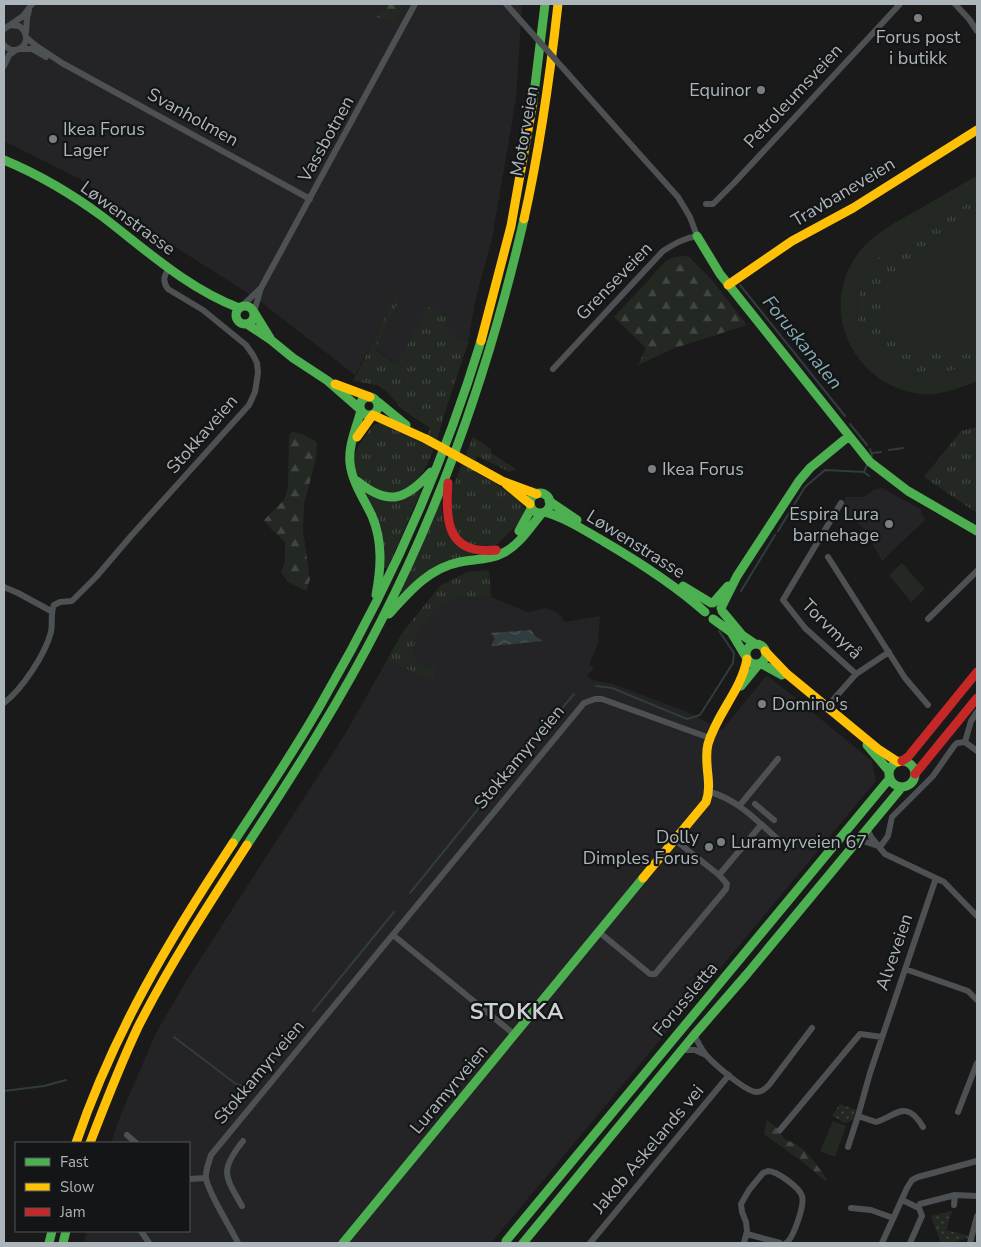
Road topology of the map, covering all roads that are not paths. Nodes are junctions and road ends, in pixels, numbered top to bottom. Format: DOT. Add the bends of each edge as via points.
graph roads {
  1 [pos="415,4"];
  2 [pos="506,4"];
  3 [pos="545,4"];
  4 [pos="558,4"];
  5 [pos="900,4"];
  6 [pos="955,4"];
  7 [pos="31,5"];
  8 [pos="6,27"];
  9 [pos="977,31"];
  10 [pos="26,35"];
  11 [pos="4,46"];
  12 [pos="18,50"];
  13 [pos="62,63"];
  14 [pos="4,66"];
  15 [pos="977,130"];
  16 [pos="4,160"];
  17 [pos="4,165"];
  18 [pos="21,168"];
  19 [pos="310,199"];
  20 [pos="706,204"];
  21 [pos="697,236"];
  22 [pos="169,268"];
  23 [pos="728,285"];
  24 [pos="261,288"];
  25 [pos="214,298"];
  26 [pos="241,307"];
  27 [pos="254,312"];
  28 [pos="237,320"];
  29 [pos="247,324"];
  30 [pos="271,340"];
  31 [pos="553,369"];
  32 [pos="328,381"];
  33 [pos="374,399"];
  34 [pos="361,410"];
  35 [pos="372,416"];
  36 [pos="849,436"];
  37 [pos="424,438"];
  38 [pos="354,442"];
  39 [pos="439,463"];
  40 [pos="448,473"];
  41 [pos="354,479"];
  42 [pos="502,481"];
  43 [pos="537,494"];
  44 [pos="549,501"];
  45 [pos="841,503"];
  46 [pos="531,506"];
  47 [pos="543,512"];
  48 [pos="977,531"];
  49 [pos="828,557"];
  50 [pos="977,571"];
  51 [pos="737,576"];
  52 [pos="4,588"];
  53 [pos="712,603"];
  54 [pos="722,610"];
  55 [pos="51,611"];
  56 [pos="372,611"];
  57 [pos="705,612"];
  58 [pos="713,619"];
  59 [pos="928,619"];
  60 [pos="380,624"];
  61 [pos="755,644"];
  62 [pos="765,651"];
  63 [pos="889,652"];
  64 [pos="747,658"];
  65 [pos="759,663"];
  66 [pos="977,672"];
  67 [pos="856,674"];
  68 [pos="733,696"];
  69 [pos="977,698"];
  70 [pos="4,704"];
  71 [pos="928,705"];
  72 [pos="826,708"];
  73 [pos="977,712"];
  74 [pos="710,738"];
  75 [pos="965,742"];
  76 [pos="977,751"];
  77 [pos="778,759"];
  78 [pos="900,761"];
  79 [pos="915,774"];
  80 [pos="889,775"];
  81 [pos="902,787"];
  82 [pos="710,792"];
  83 [pos="755,804"];
  84 [pos="740,805"];
  85 [pos="774,820"];
  86 [pos="761,825"];
  87 [pos="867,828"];
  88 [pos="857,839"];
  89 [pos="675,840"];
  90 [pos="781,842"];
  91 [pos="880,847"];
  92 [pos="718,875"];
  93 [pos="936,878"];
  94 [pos="977,916"];
  95 [pos="599,932"];
  96 [pos="393,935"];
  97 [pos="905,969"];
  98 [pos="977,1000"];
  99 [pos="812,1028"];
  100 [pos="515,1035"];
  101 [pos="694,1035"];
  102 [pos="882,1037"];
  103 [pos="682,1050"];
  104 [pos="707,1056"];
  105 [pos="977,1063"];
  106 [pos="729,1075"];
  107 [pos="958,1112"];
  108 [pos="858,1116"];
  109 [pos="923,1127"];
  110 [pos="780,1130"];
  111 [pos="127,1135"];
  112 [pos="243,1141"];
  113 [pos="76,1142"];
  114 [pos="90,1142"];
  115 [pos="135,1142"];
  116 [pos="848,1147"];
  117 [pos="977,1161"];
  118 [pos="206,1178"];
  119 [pos="190,1179"];
  120 [pos="955,1195"];
  121 [pos="977,1196"];
  122 [pos="902,1200"];
  123 [pos="920,1204"];
  124 [pos="954,1205"];
  125 [pos="242,1206"];
  126 [pos="851,1208"];
  127 [pos="977,1216"];
  128 [pos="894,1218"];
  129 [pos="142,1232"];
  130 [pos="747,1234"];
  131 [pos="506,1242"];
  132 [pos="149,1243"];
  133 [pos="238,1243"];
  134 [pos="343,1243"];
  135 [pos="523,1243"];
  136 [pos="590,1243"];
  137 [pos="744,1243"];
  138 [pos="780,1243"];
  139 [pos="786,1243"];
  140 [pos="882,1243"];
  141 [pos="910,1243"];
  142 [pos="970,1243"];
  1 -- 19 [label="street, Vassbotnen"];
  2 -- 21 [label="street, bridge" via="678,197"];
  3 -- 39 [label="main road" via="530,128 504,256 470,375"];
  4 -- 40 [label="main road, Motorveien" via="543,126 515,262 488,362"];
  5 -- 20 [label="street, Petroleumsveien" via="735,182 713,204"];
  6 -- 9 [label="street"];
  7 -- 8 [label="street" via="23,16"];
  7 -- 10 [label="street"];
  8 -- 10 [label="street, Svanholmen" via="19,26"];
  10 -- 12 [label="street" via="23,46"];
  10 -- 13 [label="street, Svanholmen" via="34,45"];
  11 -- 12 [label="street, Svanholmen"];
  12 -- 13 [label="street, Svanholmen" via="32,49"];
  12 -- 14 [label="street" via="9,56"];
  13 -- 19 [label="street, Svanholmen"];
  15 -- 23 [label="main road, Travbaneveien" via="853,208 772,254"];
  16 -- 18 [label="main road, Løwenstrasse"];
  17 -- 18 [label="main road, Løwenstrasse"];
  18 -- 22 [label="main road, Løwenstrasse" via="66,193"];
  19 -- 24 [label="street, Vassbotnen"];
  21 -- 23 [label="main road"];
  21 -- 31 [label="street, Grenseveien" via="663,251"];
  22 -- 25 [label="main road, Løwenstrasse"];
  22 -- 55 [label="street, Stokkaveien" via="164,282 168,289 203,310 243,342 253,355 258,372 255,392 249,405 96,577 72,601 55,603"];
  23 -- 36 [label="main road"];
  24 -- 26 [label="street, Vassbotnen"];
  24 -- 27 [label="street, Vassbotnen"];
  25 -- 26 [label="main road, Løwenstrasse"];
  25 -- 28 [label="main road, Løwenstrasse"];
  26 -- 27 [label="main road" via="251,308"];
  26 -- 28 [label="main road" via="236,313"];
  27 -- 29 [label="main road" via="253,320"];
  27 -- 30 [label="main road"];
  28 -- 29 [label="main road"];
  29 -- 30 [label="main road"];
  30 -- 32 [label="main road"];
  32 -- 33 [label="main road"];
  32 -- 34 [label="main road"];
  33 -- 34 [label="main road" via="362,401"];
  33 -- 35 [label="main road" via="378,409"];
  33 -- 37 [label="main road"];
  34 -- 35 [label="main road"];
  34 -- 38 [label="main road"];
  35 -- 37 [label="main road"];
  35 -- 38 [label="main road"];
  36 -- 48 [label="main road" via="882,473"];
  36 -- 51 [label="main road" via="804,474"];
  37 -- 42 [label="main road, bridge"];
  38 -- 41 [label="main road" via="350,458"];
  39 -- 41 [label="main road" via="415,489 396,498 375,495"];
  39 -- 56 [label="main road"];
  40 -- 46 [label="main road" via="448,522 455,537 470,549 487,552 505,546 519,532"];
  40 -- 60 [label="main road"];
  41 -- 56 [label="main road" via="381,542 382,560"];
  42 -- 43 [label="main road"];
  42 -- 46 [label="main road"];
  43 -- 44 [label="main road" via="545,495"];
  43 -- 46 [label="main road" via="532,498"];
  44 -- 47 [label="main road"];
  44 -- 53 [label="main road, Løwenstrasse"];
  45 -- 67 [label="street, Torvmyrå" via="783,600 805,628"];
  46 -- 47 [label="main road" via="536,512"];
  47 -- 57 [label="main road, Løwenstrasse" via="563,518 640,563"];
  47 -- 60 [label="main road" via="523,538 503,553 450,565 427,576"];
  49 -- 63 [label="street, Torvmyrå"];
  50 -- 59 [label="street"];
  51 -- 53 [label="main road"];
  51 -- 54 [label="main road"];
  52 -- 55 [label="street"];
  53 -- 54 [label="main road" via="718,604"];
  53 -- 57 [label="main road"];
  54 -- 58 [label="main road" via="720,616"];
  54 -- 61 [label="main road" via="742,636"];
  55 -- 70 [label="street" via="52,626 45,648 20,687"];
  56 -- 113 [label="main road" via="308,727 146,984 106,1066"];
  57 -- 58 [label="main road"];
  58 -- 64 [label="main road" via="731,632"];
  60 -- 114 [label="main road" via="325,722 157,990 118,1070"];
  61 -- 62 [label="main road"];
  61 -- 64 [label="main road" via="747,649"];
  62 -- 65 [label="main road" via="766,657"];
  62 -- 72 [label="main road"];
  63 -- 67 [label="street, Torvmyrå"];
  63 -- 71 [label="street, Torvmyrå" via="905,678"];
  64 -- 65 [label="main road" via="754,664"];
  64 -- 68 [label="main road" via="745,672"];
  65 -- 68 [label="main road"];
  65 -- 72 [label="main road" via="785,677"];
  66 -- 78 [label="main road" via="908,756"];
  67 -- 72 [label="street, Torvmyrå"];
  68 -- 74 [label="main road"];
  69 -- 79 [label="main road"];
  72 -- 78 [label="main road" via="878,749"];
  72 -- 80 [label="main road" via="858,737"];
  73 -- 75 [label="street"];
  74 -- 82 [label="main road" via="707,754"];
  74 -- 96 [label="street, Stokkamyrveien" via="602,699 584,703"];
  75 -- 76 [label="street"];
  75 -- 91 [label="street" via="950,749 933,776 892,817 888,836"];
  77 -- 84 [label="street"];
  78 -- 79 [label="main road" via="911,765"];
  78 -- 80 [label="main road" via="891,767"];
  79 -- 81 [label="main road" via="913,782"];
  80 -- 81 [label="main road" via="894,784"];
  80 -- 131 [label="main road, Forussletta"];
  81 -- 87 [label="main road, Forussletta"];
  82 -- 84 [label="street"];
  82 -- 89 [label="main road, Luramyrveien" via="702,808"];
  83 -- 85 [label="street"];
  84 -- 86 [label="street"];
  86 -- 90 [label="street"];
  86 -- 92 [label="street"];
  87 -- 88 [label="main road, Forussletta"];
  87 -- 91 [label="street"];
  88 -- 91 [label="street"];
  88 -- 101 [label="main road, Forussletta" via="724,1003"];
  89 -- 92 [label="street"];
  89 -- 95 [label="main road, Luramyrveien"];
  91 -- 93 [label="street" via="885,854"];
  92 -- 95 [label="street" via="727,884 726,889 656,974 650,974"];
  93 -- 94 [label="street"];
  93 -- 97 [label="street, Alveveien"];
  95 -- 100 [label="main road, Luramyrveien"];
  96 -- 100 [label="street"];
  96 -- 118 [label="street, Stokkamyrveien" via="216,1147"];
  97 -- 98 [label="street" via="968,991"];
  97 -- 102 [label="street, Alveveien"];
  99 -- 106 [label="street" via="763,1090 754,1092"];
  100 -- 134 [label="main road, Luramyrveien"];
  101 -- 103 [label="main road, Forussletta"];
  101 -- 104 [label="street"];
  102 -- 108 [label="street, Alveveien"];
  102 -- 110 [label="street" via="860,1034"];
  103 -- 104 [label="street" via="695,1050"];
  103 -- 135 [label="main road, Forussletta"];
  104 -- 106 [label="street"];
  105 -- 107 [label="street"];
  106 -- 136 [label="street, Jakob Askelands vei"];
  108 -- 109 [label="street" via="876,1122 902,1111 916,1116"];
  108 -- 116 [label="street, Alveveien"];
  111 -- 115 [label="street"];
  112 -- 125 [label="street" via="229,1160 226,1171"];
  117 -- 122 [label="street" via="915,1178"];
  118 -- 119 [label="street"];
  118 -- 133 [label="street"];
  120 -- 121 [label="street"];
  120 -- 123 [label="street"];
  120 -- 124 [label="street"];
  122 -- 128 [label="street"];
  122 -- 141 [label="street" via="919,1208 922,1216"];
  126 -- 128 [label="street" via="871,1210"];
  127 -- 142 [label="street"];
  128 -- 140 [label="street"];
  129 -- 132 [label="street"];
  130 -- 137 [label="street"];
  130 -- 138 [label="street"];
  130 -- 139 [label="street" via="742,1202 763,1173 772,1171 800,1192 803,1198 792,1237"];
}
